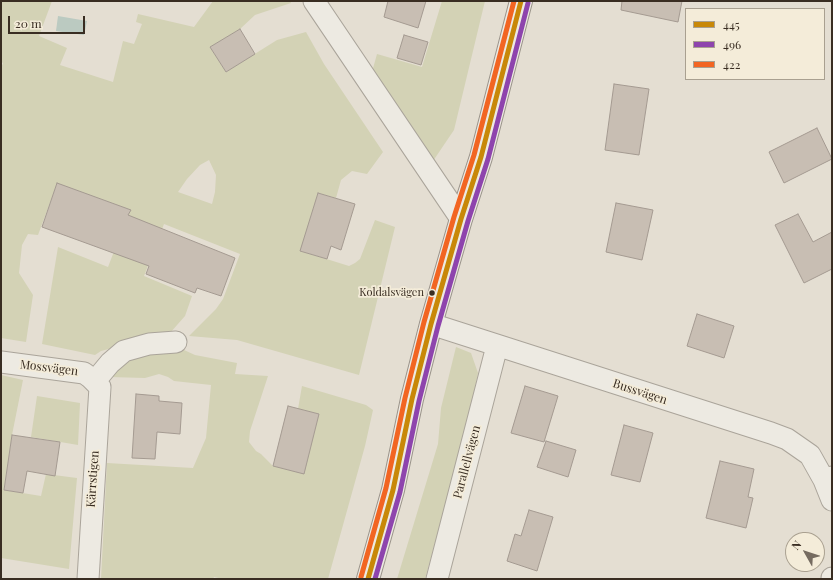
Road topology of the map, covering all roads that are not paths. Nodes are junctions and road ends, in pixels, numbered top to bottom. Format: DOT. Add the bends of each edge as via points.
graph roads {
  1 [pos="314,1"];
  2 [pos="521,1"];
  3 [pos="461,219"];
  4 [pos="431,324"];
  5 [pos="176,342"];
  6 [pos="497,346"];
  7 [pos="1,362"];
  8 [pos="95,382"];
  9 [pos="828,478"];
  10 [pos="832,500"];
  11 [pos="88,579"];
  12 [pos="368,579"];
  13 [pos="437,579"];
  1 -- 3 [label="street"];
  2 -- 3 [label="main road" via="481,157"];
  3 -- 4 [label="main road"];
  4 -- 6 [label="street, Bussvägen"];
  4 -- 12 [label="main road" via="412,399 394,490"];
  5 -- 8 [label="street" via="149,344 124,351 110,363"];
  6 -- 9 [label="street, Bussvägen" via="788,440 810,455"];
  6 -- 13 [label="street, Parallellvägen"];
  7 -- 8 [label="street, Mossvägen" via="84,373"];
  8 -- 11 [label="street, Kärrstigen" via="100,387"];
  9 -- 10 [label="street, Bussvägen"];
}
